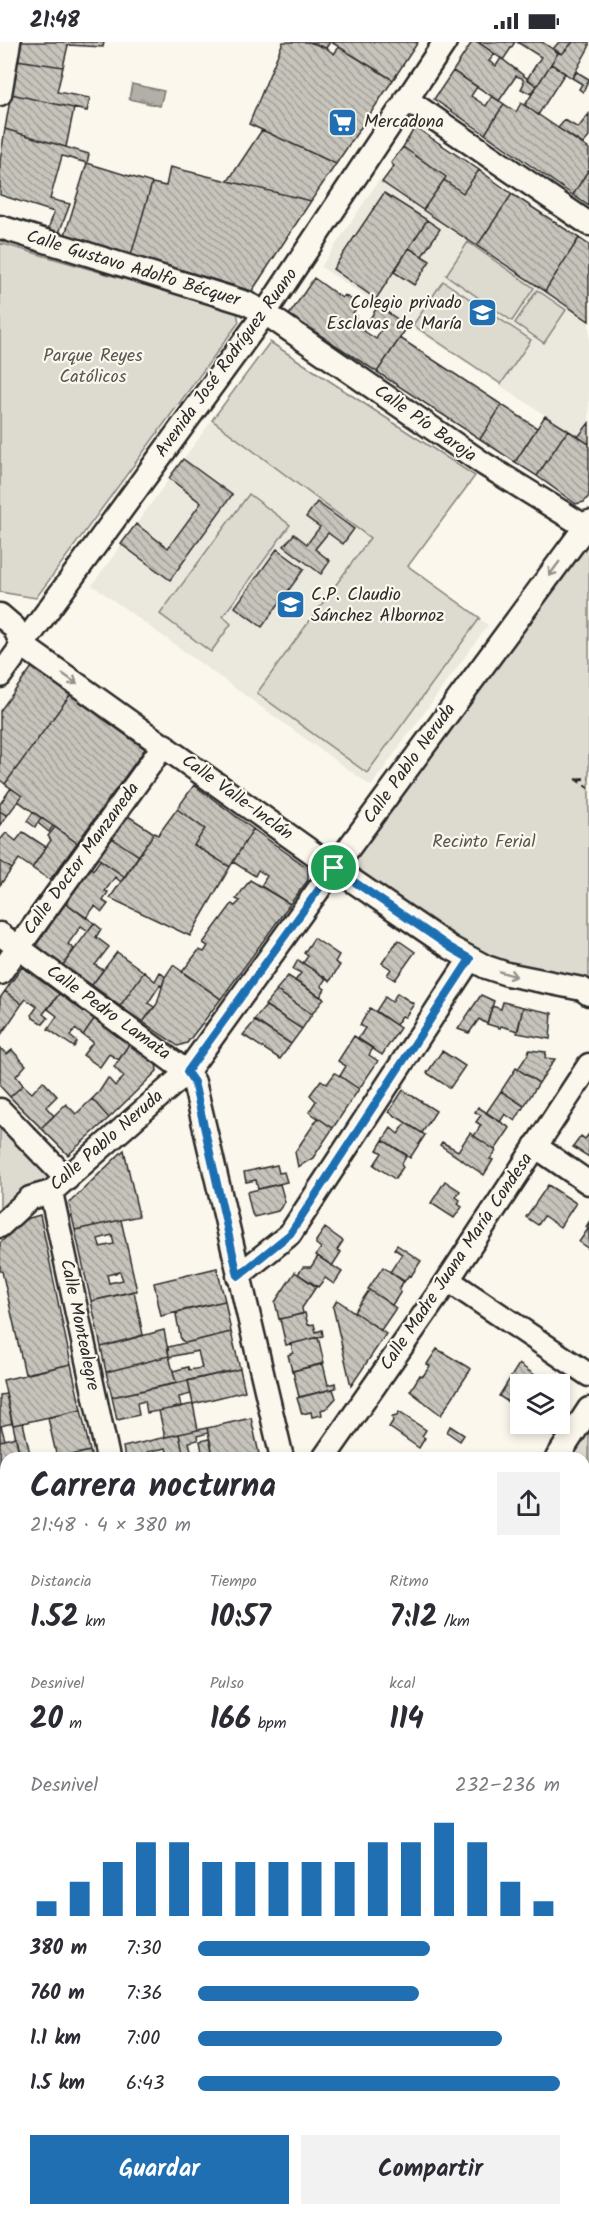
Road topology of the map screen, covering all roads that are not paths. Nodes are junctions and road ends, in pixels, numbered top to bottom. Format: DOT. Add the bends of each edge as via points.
graph roads {
  1 [pos="9,42"];
  2 [pos="445,42"];
  3 [pos="0,94"];
  4 [pos="406,99"];
  5 [pos="589,224"];
  6 [pos="0,227"];
  7 [pos="265,313"];
  8 [pos="588,526"];
  9 [pos="0,615"];
  10 [pos="22,645"];
  11 [pos="0,676"];
  12 [pos="164,745"];
  13 [pos="334,868"];
  14 [pos="0,934"];
  15 [pos="19,947"];
  16 [pos="470,959"];
  17 [pos="0,973"];
  18 [pos="587,990"];
  19 [pos="589,1065"];
  20 [pos="187,1072"];
  21 [pos="0,1110"];
  22 [pos="535,1146"];
  23 [pos="589,1183"];
  24 [pos="59,1186"];
  25 [pos="0,1226"];
  26 [pos="238,1276"];
  27 [pos="448,1280"];
  28 [pos="589,1375"];
  29 [pos="589,1409"];
  30 [pos="107,1452"];
  31 [pos="281,1452"];
  32 [pos="328,1452"];
  33 [pos="561,1452"];
  1 -- 3 [label="street"];
  2 -- 4 [label="street, Avenida José Rodríguez Ruano"];
  4 -- 5 [label="street"];
  4 -- 7 [label="street, Avenida José Rodríguez Ruano"];
  6 -- 7 [label="street, Calle Gustavo Adolfo Bécquer" via="246,303"];
  7 -- 8 [label="street, Calle Pío Baroja" via="484,464"];
  7 -- 10 [label="street, Avenida José Rodríguez Ruano"];
  8 -- 13 [label="street, Calle Pablo Neruda, one-way"];
  9 -- 10 [label="street" via="14,627"];
  10 -- 11 [label="street, Avenida José Rodríguez Ruano"];
  10 -- 12 [label="street, Calle Valle-Inclán, one-way"];
  12 -- 13 [label="street, Calle Valle-Inclán"];
  12 -- 15 [label="street, Calle Doctor Manzaneda"];
  13 -- 16 [label="street, Calle Valle-Inclán"];
  13 -- 20 [label="street, Calle Pablo Neruda"];
  14 -- 15 [label="street, Calle Pedro Lamata"];
  15 -- 17 [label="street, Calle Doctor Manzaneda"];
  15 -- 20 [label="street, Calle Pedro Lamata"];
  16 -- 18 [label="street, Calle Valle-Inclán, one-way" via="507,974"];
  16 -- 26 [label="street" via="290,1234"];
  19 -- 22 [label="street, Calle Madre Juana María Condesa"];
  20 -- 24 [label="street, Calle Pablo Neruda"];
  20 -- 26 [label="street" via="194,1082"];
  21 -- 24 [label="street"];
  22 -- 23 [label="street"];
  22 -- 27 [label="street, Calle Madre Juana María Condesa"];
  24 -- 25 [label="street, Calle Pablo Neruda" via="30,1198"];
  24 -- 30 [label="street, Calle Montealegre"];
  26 -- 31 [label="street"];
  27 -- 28 [label="street"];
  27 -- 32 [label="street, Calle Madre Juana María Condesa"];
  29 -- 33 [label="street"];
}
